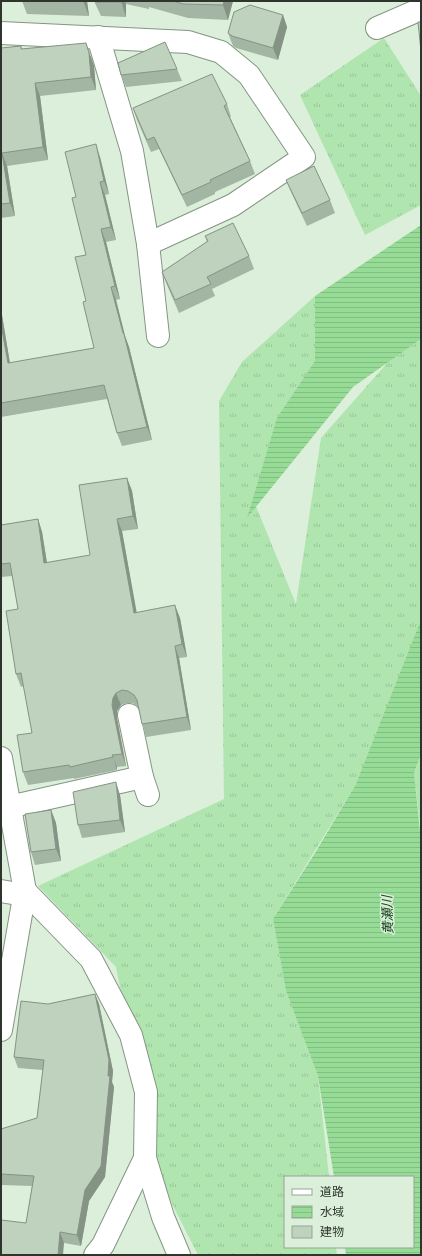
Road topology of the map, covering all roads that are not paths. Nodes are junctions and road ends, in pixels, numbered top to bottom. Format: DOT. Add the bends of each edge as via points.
graph roads {
  1 [pos="421,9"];
  2 [pos="377,28"];
  3 [pos="1,33"];
  4 [pos="98,37"];
  5 [pos="148,244"];
  6 [pos="158,336"];
  7 [pos="129,715"];
  8 [pos="1,758"];
  9 [pos="9,807"];
  10 [pos="1,891"];
  11 [pos="24,893"];
  12 [pos="1,1030"];
  13 [pos="145,1158"];
  14 [pos="95,1255"];
  15 [pos="180,1255"];
  1 -- 2 [label="street"];
  3 -- 4 [label="street"];
  4 -- 5 [label="street" via="132,151"];
  4 -- 5 [label="street" via="188,42 221,52 249,75 304,157 233,205"];
  5 -- 6 [label="street"];
  7 -- 9 [label="street" via="145,786"];
  8 -- 9 [label="street"];
  9 -- 11 [label="street"];
  10 -- 11 [label="street"];
  11 -- 12 [label="street"];
  11 -- 13 [label="street" via="91,959 131,1035 146,1092"];
  13 -- 14 [label="street" via="103,1245"];
  13 -- 15 [label="street" via="163,1218"];
}
